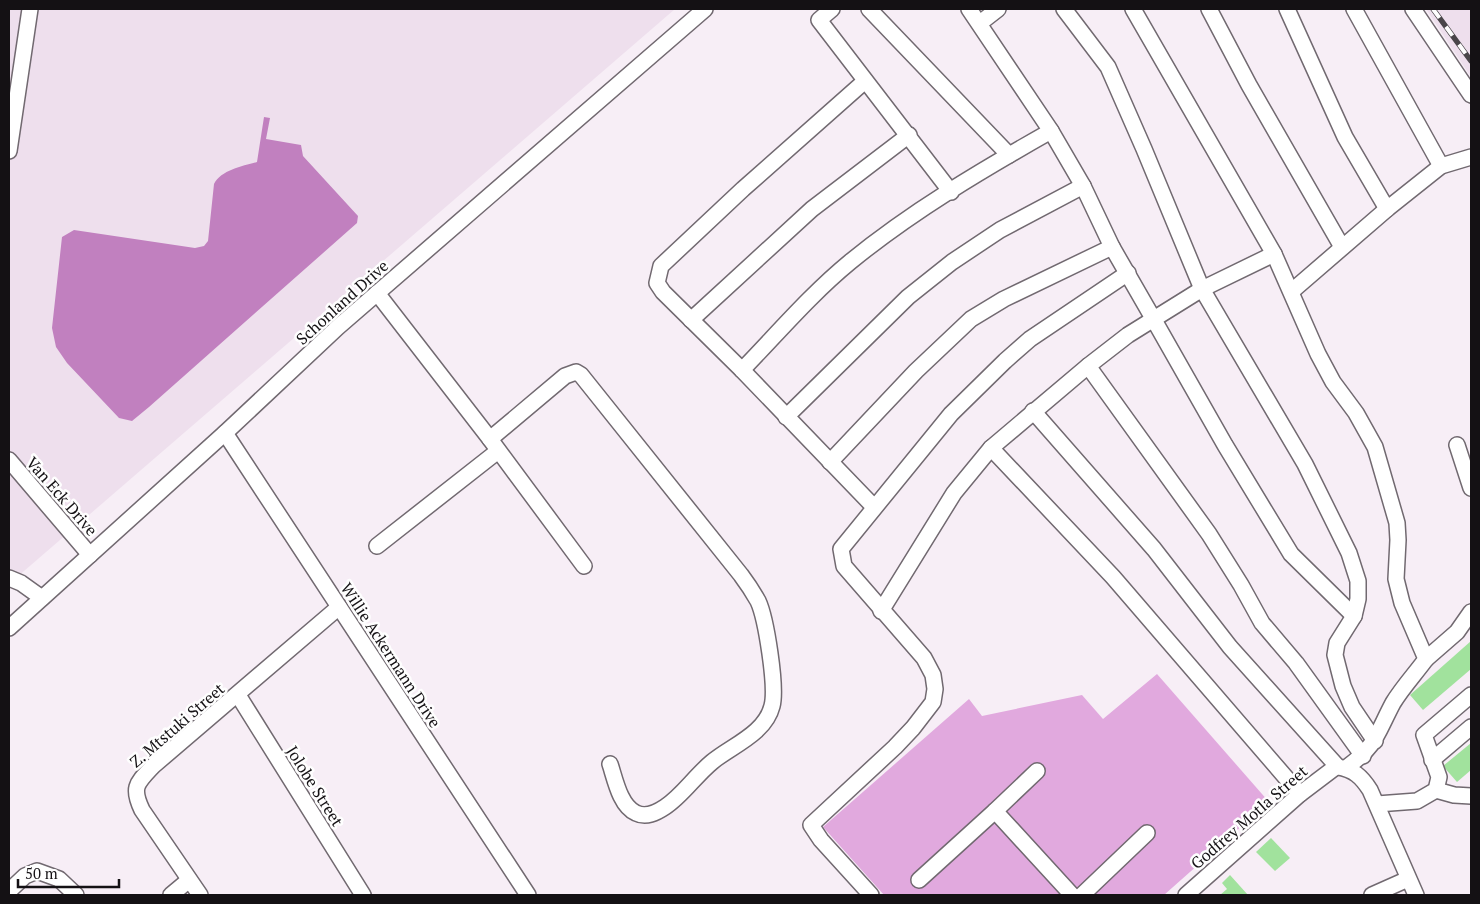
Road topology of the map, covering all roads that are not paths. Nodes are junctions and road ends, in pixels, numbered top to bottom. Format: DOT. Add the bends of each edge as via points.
graph roads {
  1 [pos="30,9"];
  2 [pos="705,9"];
  3 [pos="832,9"];
  4 [pos="869,9"];
  5 [pos="969,9"];
  6 [pos="998,9"];
  7 [pos="1064,9"];
  8 [pos="1133,9"];
  9 [pos="1209,9"];
  10 [pos="1286,9"];
  11 [pos="1354,9"];
  12 [pos="1413,9"];
  13 [pos="980,23"];
  14 [pos="865,81"];
  15 [pos="1471,95"];
  16 [pos="1051,131"];
  17 [pos="909,135"];
  18 [pos="9,152"];
  19 [pos="1009,155"];
  20 [pos="1471,157"];
  21 [pos="1441,166"];
  22 [pos="1083,186"];
  23 [pos="951,192"];
  24 [pos="1387,209"];
  25 [pos="1112,247"];
  26 [pos="1342,247"];
  27 [pos="1274,254"];
  28 [pos="1128,273"];
  29 [pos="1202,288"];
  30 [pos="1292,291"];
  31 [pos="377,293"];
  32 [pos="691,320"];
  33 [pos="1154,320"];
  34 [pos="1088,366"];
  35 [pos="742,370"];
  36 [pos="1033,411"];
  37 [pos="786,417"];
  38 [pos="225,434"];
  39 [pos="494,445"];
  40 [pos="1457,445"];
  41 [pos="991,448"];
  42 [pos="9,460"];
  43 [pos="830,462"];
  44 [pos="1471,488"];
  45 [pos="874,507"];
  46 [pos="377,546"];
  47 [pos="90,555"];
  48 [pos="584,566"];
  49 [pos="9,578"];
  50 [pos="42,598"];
  51 [pos="339,607"];
  52 [pos="881,611"];
  53 [pos="1471,612"];
  54 [pos="1354,616"];
  55 [pos="9,628"];
  56 [pos="1426,659"];
  57 [pos="238,695"];
  58 [pos="1471,695"];
  59 [pos="1471,727"];
  60 [pos="1376,741"];
  61 [pos="1362,756"];
  62 [pos="1432,760"];
  63 [pos="610,764"];
  64 [pos="1341,767"];
  65 [pos="1037,772"];
  66 [pos="1436,790"];
  67 [pos="1300,794"];
  68 [pos="1471,796"];
  69 [pos="1377,804"];
  70 [pos="994,811"];
  71 [pos="1147,833"];
  72 [pos="189,880"];
  73 [pos="919,880"];
  74 [pos="1408,880"];
  75 [pos="9,891"];
  76 [pos="76,895"];
  77 [pos="171,895"];
  78 [pos="200,895"];
  79 [pos="363,895"];
  80 [pos="528,895"];
  81 [pos="871,895"];
  82 [pos="1072,895"];
  83 [pos="1082,895"];
  84 [pos="1186,895"];
  85 [pos="1372,895"];
  86 [pos="1416,895"];
  1 -- 18 [label="street"];
  2 -- 31 [label="street, Schonland Drive"];
  3 -- 14 [label="street" via="818,20"];
  4 -- 19 [label="street"];
  5 -- 13 [label="street"];
  6 -- 13 [label="street"];
  7 -- 29 [label="street" via="1099,54 1115,82"];
  8 -- 27 [label="street"];
  9 -- 26 [label="street"];
  10 -- 24 [label="street" via="1344,137"];
  11 -- 21 [label="street"];
  12 -- 15 [label="street"];
  13 -- 16 [label="street"];
  14 -- 17 [label="street"];
  14 -- 32 [label="street" via="661,266 657,283"];
  16 -- 19 [label="street"];
  16 -- 22 [label="street"];
  17 -- 23 [label="street"];
  17 -- 32 [label="street" via="812,209"];
  19 -- 23 [label="street"];
  20 -- 21 [label="street"];
  21 -- 24 [label="street"];
  22 -- 25 [label="street"];
  22 -- 37 [label="street" via="1000,230 952,262 908,297"];
  23 -- 35 [label="street" via="850,262"];
  24 -- 26 [label="street"];
  25 -- 28 [label="street"];
  25 -- 43 [label="street" via="1004,299 971,319 916,371"];
  26 -- 30 [label="street"];
  27 -- 29 [label="street"];
  27 -- 30 [label="street"];
  28 -- 33 [label="street"];
  28 -- 45 [label="street" via="1030,339 1005,361 951,414"];
  29 -- 33 [label="street"];
  29 -- 54 [label="street" via="1305,464 1349,553 1358,581"];
  30 -- 56 [label="street" via="1330,375 1376,447 1397,523 1396,579 1402,603"];
  31 -- 38 [label="street, Schonland Drive"];
  31 -- 39 [label="street"];
  32 -- 35 [label="street"];
  33 -- 34 [label="street" via="1128,335"];
  33 -- 54 [label="street" via="1291,554"];
  34 -- 36 [label="street"];
  34 -- 61 [label="street" via="1209,534 1262,623 1296,663"];
  35 -- 37 [label="street"];
  36 -- 41 [label="street"];
  36 -- 64 [label="street" via="1154,549 1230,647"];
  37 -- 43 [label="street"];
  38 -- 47 [label="street, Schonland Drive"];
  38 -- 51 [label="street, Willie Ackermann Drive"];
  39 -- 46 [label="street"];
  39 -- 48 [label="street"];
  39 -- 63 [label="street" via="565,376 576,372 581,374 741,575 758,602 774,686 772,707 763,722 712,762 666,807 650,815 636,814 628,806"];
  40 -- 44 [label="street"];
  41 -- 52 [label="street" via="949,500"];
  41 -- 67 [label="street" via="1113,577"];
  42 -- 47 [label="street, Van Eck Drive"];
  43 -- 45 [label="street"];
  45 -- 52 [label="street" via="844,544 840,556 844,566"];
  47 -- 50 [label="street, Schonland Drive"];
  49 -- 50 [label="street"];
  50 -- 55 [label="street, Schonland Drive"];
  51 -- 57 [label="street, Z. Mtstuki Street"];
  51 -- 80 [label="street, Willie Ackermann Drive"];
  52 -- 81 [label="street" via="924,658 933,675 933,702 907,734 811,826"];
  53 -- 56 [label="street, Godfrey Motla Street" via="1457,632"];
  54 -- 60 [label="street" via="1337,643 1335,655 1352,707"];
  56 -- 60 [label="street, Godfrey Motla Street" via="1394,702"];
  57 -- 72 [label="street, Z. Mtstuki Street" via="138,782 135,794 142,810"];
  57 -- 79 [label="street, Jolobe Street"];
  58 -- 62 [label="street" via="1424,735"];
  59 -- 62 [label="street"];
  60 -- 61 [label="street, Godfrey Motla Street"];
  61 -- 64 [label="street, Godfrey Motla Street"];
  62 -- 66 [label="street" via="1439,777"];
  64 -- 67 [label="street, Godfrey Motla Street"];
  64 -- 69 [label="street" via="1355,772 1363,780"];
  65 -- 70 [label="street"];
  66 -- 68 [label="street"];
  66 -- 69 [label="street" via="1416,801"];
  67 -- 84 [label="street, Godfrey Motla Street"];
  69 -- 74 [label="street"];
  70 -- 73 [label="street"];
  70 -- 82 [label="street"];
  71 -- 83 [label="street"];
  72 -- 77 [label="street"];
  72 -- 78 [label="street, Z. Mtstuki Street"];
  74 -- 85 [label="street"];
  74 -- 86 [label="street"];
  75 -- 76 [label="street" via="25,876 37,871 59,879"];
}
